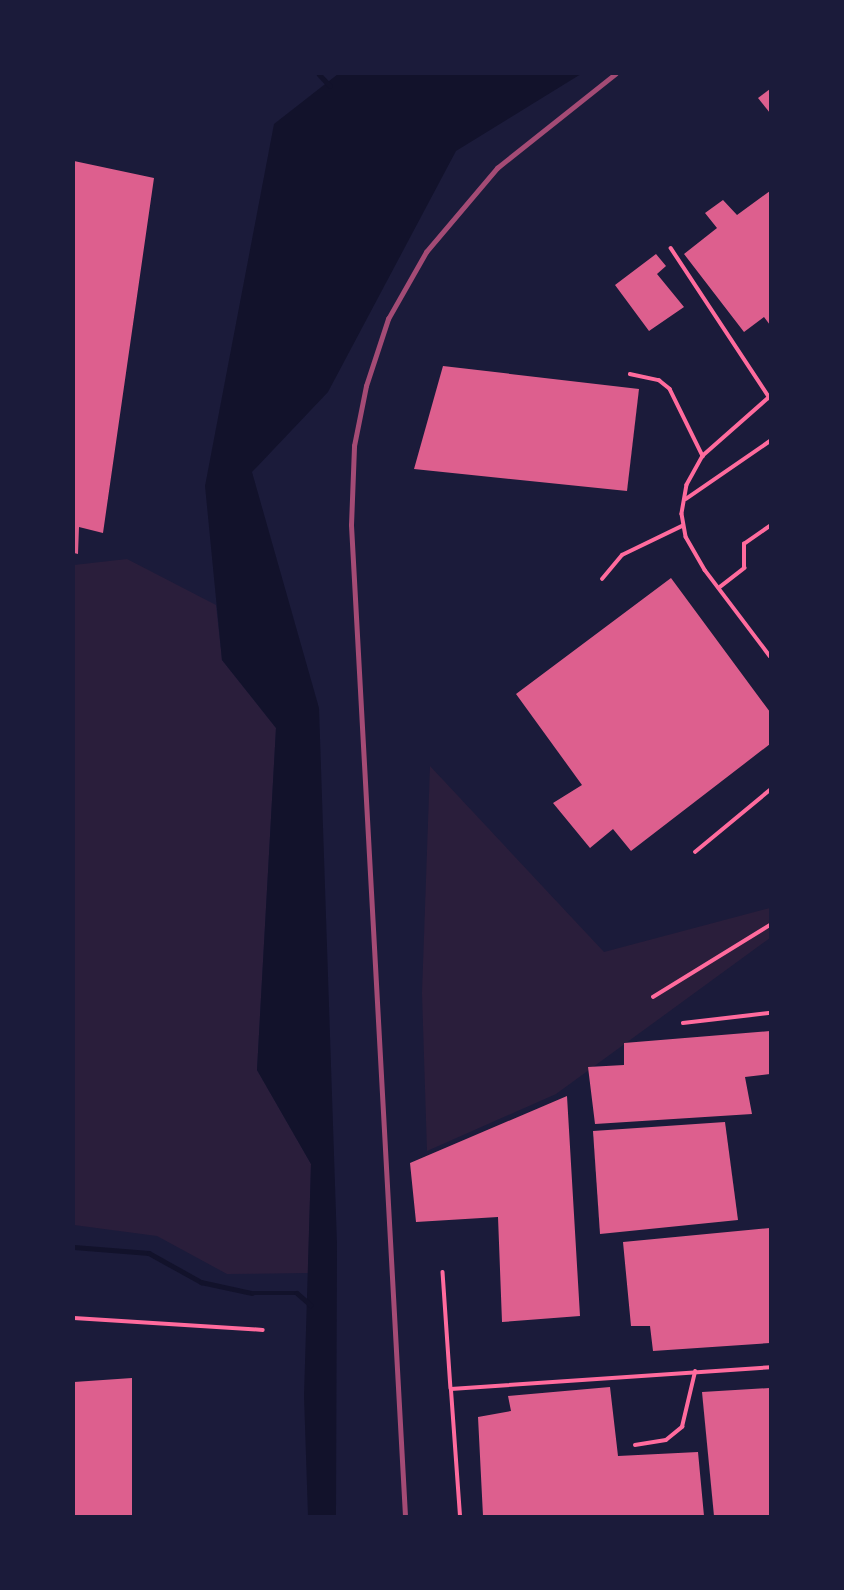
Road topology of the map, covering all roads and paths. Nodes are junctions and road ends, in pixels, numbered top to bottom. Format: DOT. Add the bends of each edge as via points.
graph roads {
  1 [pos="671,248"];
  2 [pos="630,374"];
  3 [pos="770,397"];
  4 [pos="771,441"];
  5 [pos="703,456"];
  6 [pos="684,500"];
  7 [pos="682,526"];
  8 [pos="771,526"];
  9 [pos="602,579"];
  10 [pos="719,587"];
  11 [pos="771,656"];
  12 [pos="771,790"];
  13 [pos="695,852"];
  14 [pos="771,925"];
  15 [pos="653,998"];
  16 [pos="771,1013"];
  17 [pos="683,1023"];
  18 [pos="443,1272"];
  19 [pos="74,1318"];
  20 [pos="263,1330"];
  21 [pos="771,1367"];
  22 [pos="695,1372"];
  23 [pos="451,1389"];
  24 [pos="635,1445"];
  25 [pos="460,1517"];
  1 -- 3 [label="lane"];
  2 -- 5 [label="lane" via="659,380 670,389"];
  3 -- 5 [label="lane"];
  4 -- 6 [label="lane"];
  5 -- 6 [label="lane"];
  6 -- 7 [label="lane"];
  7 -- 9 [label="lane" via="622,555"];
  7 -- 10 [label="lane"];
  8 -- 10 [label="lane" via="744,544 744,568"];
  10 -- 11 [label="lane"];
  12 -- 13 [label="lane"];
  14 -- 15 [label="lane"];
  16 -- 17 [label="lane"];
  18 -- 23 [label="lane"];
  19 -- 20 [label="lane"];
  21 -- 22 [label="lane"];
  22 -- 23 [label="lane"];
  22 -- 24 [label="lane" via="682,1427 666,1440"];
  23 -- 25 [label="lane"];
}
